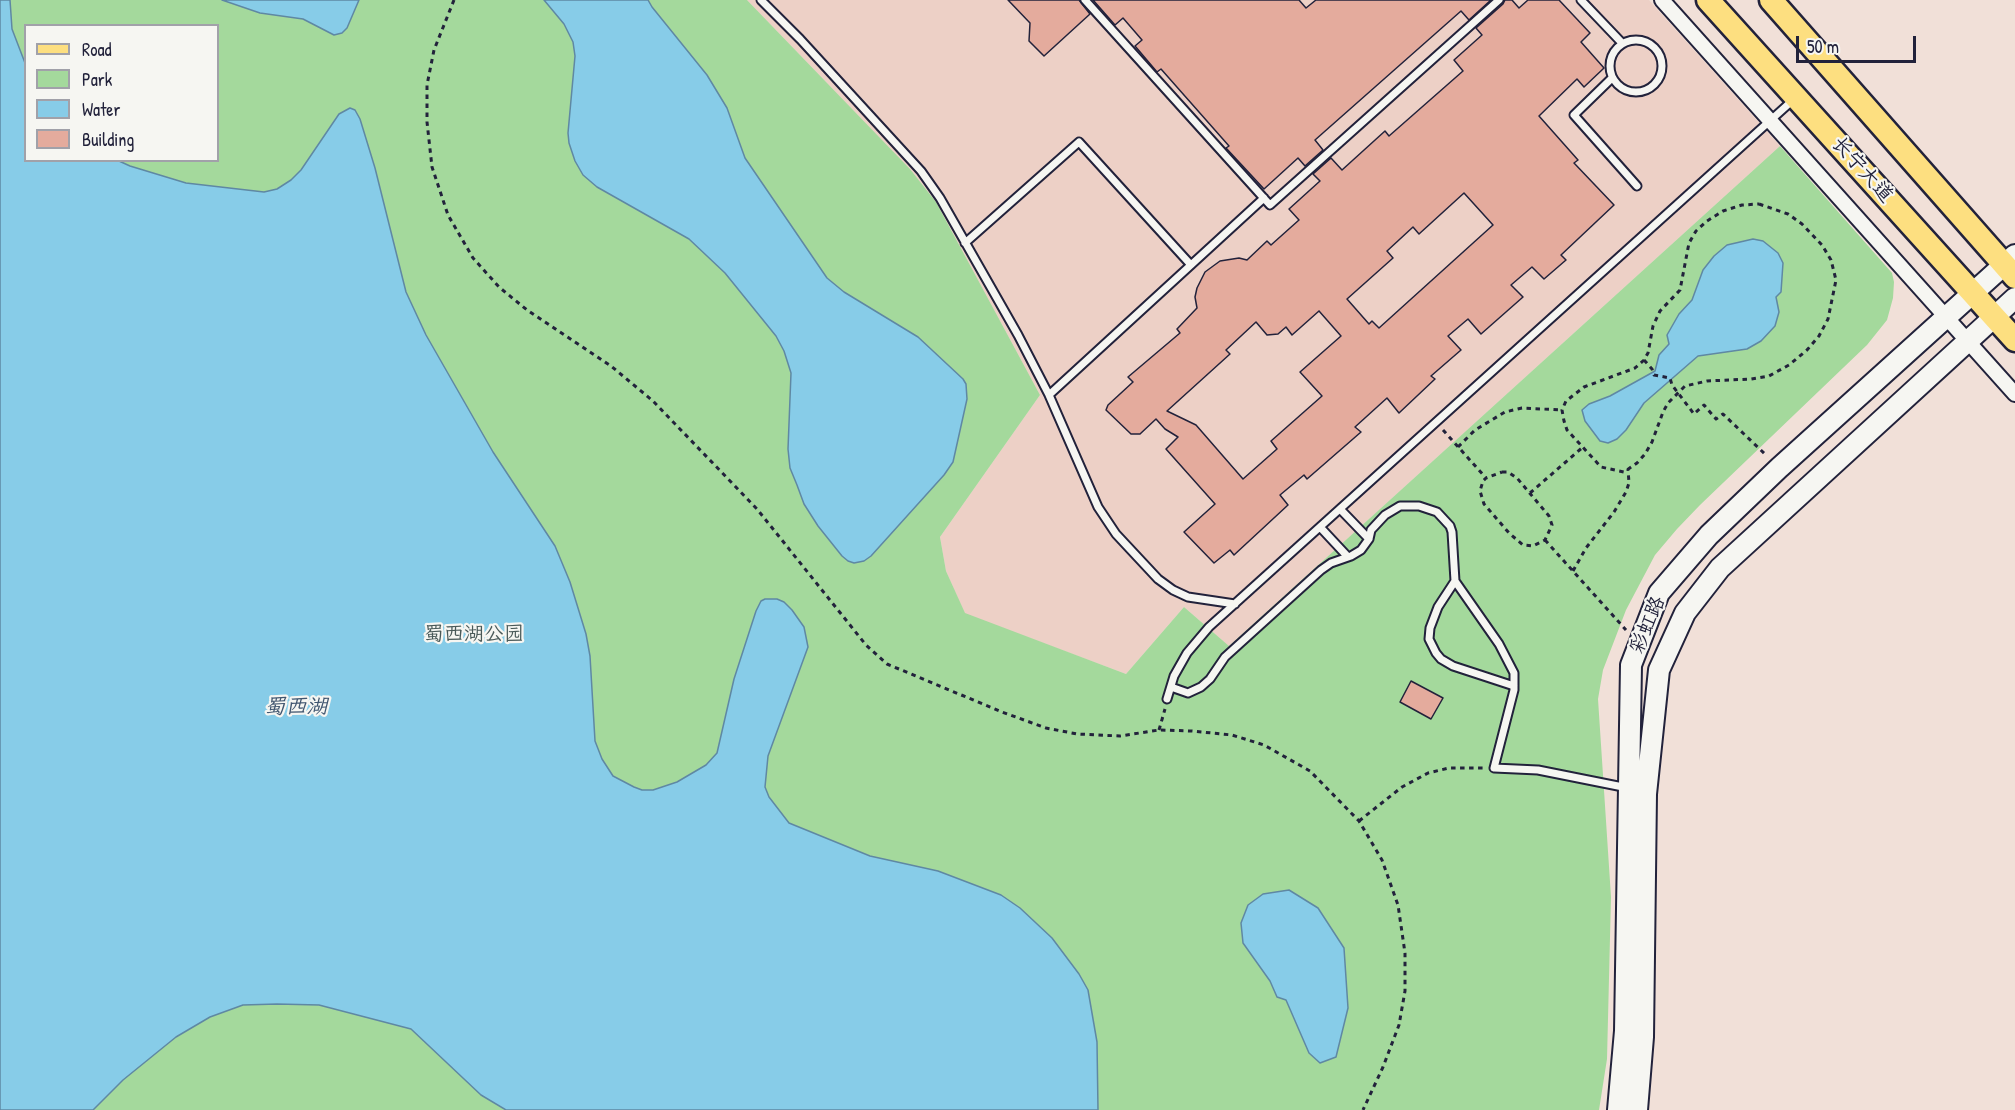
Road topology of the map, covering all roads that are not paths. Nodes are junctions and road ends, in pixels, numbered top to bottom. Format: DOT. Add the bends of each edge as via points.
graph roads {
  1 [pos="760,0"];
  2 [pos="1085,0"];
  3 [pos="1499,0"];
  4 [pos="1581,0"];
  5 [pos="1662,0"];
  6 [pos="1708,0"];
  7 [pos="1771,0"];
  8 [pos="1622,44"];
  9 [pos="1612,78"];
  10 [pos="1797,97"];
  11 [pos="1770,121"];
  12 [pos="1637,186"];
  13 [pos="1263,198"];
  14 [pos="965,243"];
  15 [pos="1191,265"];
  16 [pos="2011,265"];
  17 [pos="1973,293"];
  18 [pos="2015,298"];
  19 [pos="1994,317"];
  20 [pos="1946,318"];
  21 [pos="2015,340"];
  22 [pos="1967,341"];
  23 [pos="2015,394"];
  24 [pos="1049,395"];
  25 [pos="1340,509"];
  26 [pos="1320,527"];
  27 [pos="1369,539"];
  28 [pos="1348,557"];
  29 [pos="1455,581"];
  30 [pos="1234,604"];
  31 [pos="1514,686"];
  32 [pos="1171,687"];
  33 [pos="1167,699"];
  34 [pos="1628,788"];
  35 [pos="1618,1110"];
  36 [pos="1637,1110"];
  1 -- 14 [label="lane" via="921,171"];
  2 -- 13 [label="lane"];
  3 -- 13 [label="lane" via="1270,206"];
  4 -- 8 [label="lane"];
  5 -- 11 [label="street"];
  6 -- 10 [label="main road, 长宁大道"];
  7 -- 16 [label="main road"];
  8 -- 9 [label="lane" via="1612,52"];
  8 -- 9 [label="lane" via="1635,39 1653,45 1659,52 1662,71 1652,87 1643,91 1625,90"];
  9 -- 12 [label="lane" via="1574,114"];
  10 -- 11 [label="lane"];
  10 -- 17 [label="main road, 长宁大道"];
  11 -- 20 [label="street"];
  11 -- 25 [label="lane"];
  13 -- 15 [label="lane"];
  14 -- 15 [label="lane" via="1079,142"];
  14 -- 24 [label="lane"];
  15 -- 24 [label="lane"];
  16 -- 17 [label="main road, 彩虹路"];
  17 -- 19 [label="main road, 长宁大道"];
  17 -- 20 [label="main road, 彩虹路"];
  18 -- 19 [label="main road, 彩虹路"];
  19 -- 21 [label="main road, 长宁大道"];
  19 -- 22 [label="main road, 彩虹路"];
  20 -- 22 [label="street"];
  20 -- 34 [label="main road, 彩虹路" via="1709,535 1659,593 1632,665"];
  22 -- 23 [label="street"];
  22 -- 36 [label="main road, 彩虹路" via="1720,568 1686,613 1659,670 1646,794 1643,1037"];
  24 -- 30 [label="lane" via="1098,507 1116,534 1173,590 1188,597"];
  25 -- 26 [label="lane"];
  25 -- 27 [label="lane"];
  26 -- 28 [label="lane"];
  26 -- 30 [label="lane"];
  27 -- 28 [label="lane" via="1361,550"];
  27 -- 29 [label="lane" via="1377,522 1400,506 1419,506 1437,512 1452,532"];
  28 -- 32 [label="lane" via="1331,563 1312,578 1225,657 1201,687 1188,693"];
  29 -- 31 [label="lane" via="1512,666"];
  29 -- 31 [label="lane" via="1430,628 1429,639 1436,653 1453,666"];
  30 -- 32 [label="lane" via="1187,653"];
  31 -- 34 [label="lane" via="1494,768 1538,770"];
  32 -- 33 [label="lane"];
  34 -- 35 [label="main road, 彩虹路" via="1625,1031"];
}
